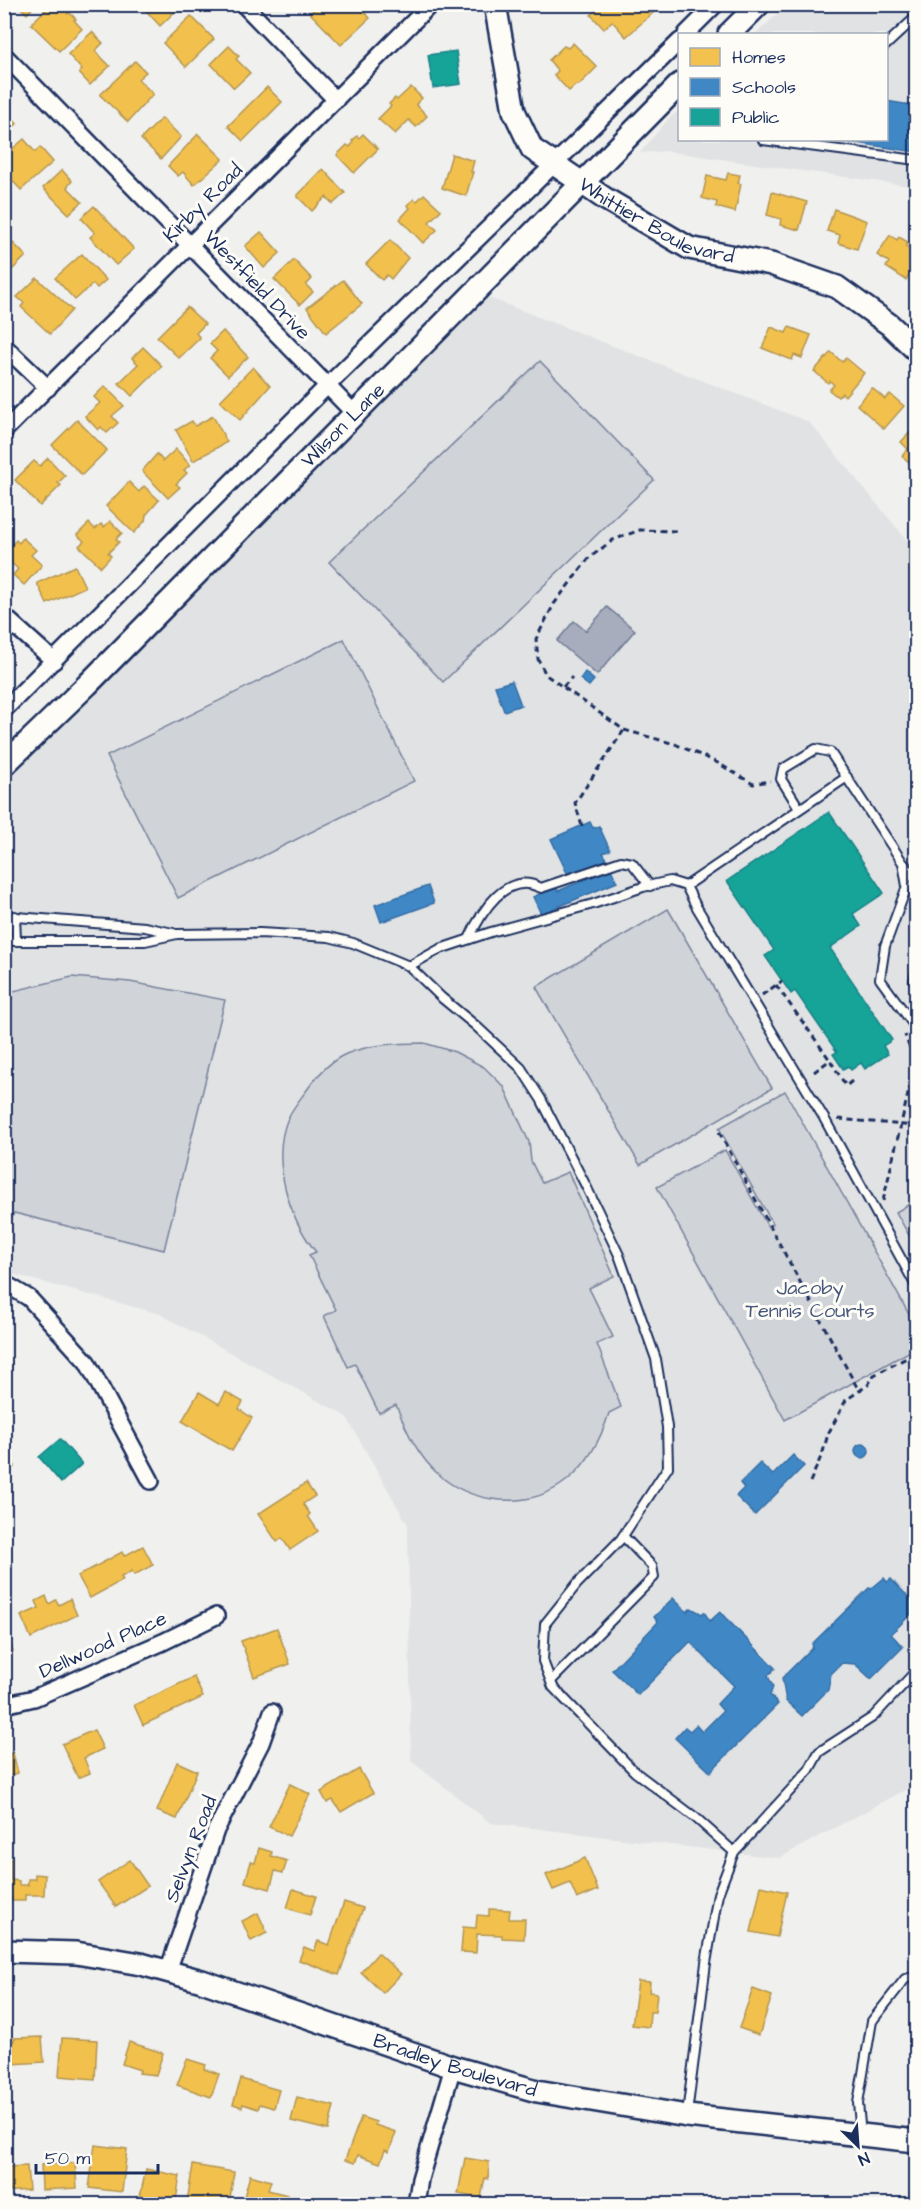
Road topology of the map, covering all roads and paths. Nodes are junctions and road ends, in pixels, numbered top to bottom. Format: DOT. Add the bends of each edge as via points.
graph roads {
  1 [pos="243,4"];
  2 [pos="431,4"];
  3 [pos="495,4"];
  4 [pos="716,4"];
  5 [pos="759,4"];
  6 [pos="916,17"];
  7 [pos="687,33"];
  8 [pos="730,33"];
  9 [pos="678,43"];
  10 [pos="888,43"];
  11 [pos="4,55"];
  12 [pos="678,86"];
  13 [pos="336,100"];
  14 [pos="772,141"];
  15 [pos="916,160"];
  16 [pos="554,164"];
  17 [pos="581,183"];
  18 [pos="190,245"];
  19 [pos="4,346"];
  20 [pos="916,350"];
  21 [pos="327,386"];
  22 [pos="48,388"];
  23 [pos="355,414"];
  24 [pos="4,431"];
  25 [pos="676,531"];
  26 [pos="4,616"];
  27 [pos="54,661"];
  28 [pos="572,677"];
  29 [pos="563,687"];
  30 [pos="4,710"];
  31 [pos="624,730"];
  32 [pos="4,765"];
  33 [pos="847,777"];
  34 [pos="781,778"];
  35 [pos="800,808"];
  36 [pos="582,826"];
  37 [pos="903,863"];
  38 [pos="916,881"];
  39 [pos="650,886"];
  40 [pos="686,886"];
  41 [pos="4,916"];
  42 [pos="15,916"];
  43 [pos="177,934"];
  44 [pos="469,939"];
  45 [pos="16,940"];
  46 [pos="4,941"];
  47 [pos="409,966"];
  48 [pos="782,981"];
  49 [pos="776,986"];
  50 [pos="762,994"];
  51 [pos="916,1028"];
  52 [pos="904,1033"];
  53 [pos="830,1060"];
  54 [pos="814,1072"];
  55 [pos="852,1081"];
  56 [pos="824,1118"];
  57 [pos="901,1125"];
  58 [pos="916,1126"];
  59 [pos="718,1132"];
  60 [pos="879,1218"];
  61 [pos="4,1283"];
  62 [pos="916,1286"];
  63 [pos="916,1353"];
  64 [pos="858,1389"];
  65 [pos="151,1481"];
  66 [pos="810,1482"];
  67 [pos="623,1536"];
  68 [pos="216,1616"];
  69 [pos="916,1671"];
  70 [pos="551,1681"];
  71 [pos="4,1705"];
  72 [pos="272,1712"];
  73 [pos="734,1852"];
  74 [pos="4,1951"];
  75 [pos="168,1971"];
  76 [pos="916,1976"];
  77 [pos="453,2067"];
  78 [pos="687,2116"];
  79 [pos="861,2136"];
  80 [pos="916,2141"];
  81 [pos="416,2205"];
  1 -- 13 [label="street"];
  2 -- 13 [label="street, Kirby Road"];
  3 -- 16 [label="main road, Whittier Boulevard" via="514,111 532,149"];
  4 -- 7 [label="street"];
  5 -- 8 [label="main road"];
  6 -- 10 [label="lane"];
  9 -- 16 [label="street, Wilson Lane"];
  11 -- 18 [label="street, Westfield Drive"];
  12 -- 17 [label="main road, Wilson Lane"];
  13 -- 18 [label="street, Kirby Road"];
  14 -- 15 [label="lane"];
  16 -- 17 [label="main road, Whittier Boulevard"];
  16 -- 21 [label="street, Wilson Lane"];
  17 -- 20 [label="main road, Whittier Boulevard" via="689,248 771,264 837,287 890,325"];
  17 -- 23 [label="main road, Wilson Lane"];
  18 -- 21 [label="street, Westfield Drive"];
  18 -- 22 [label="street, Kirby Road"];
  19 -- 22 [label="street"];
  21 -- 23 [label="street, Westfield Drive"];
  21 -- 27 [label="street, Wilson Lane"];
  22 -- 24 [label="street, Kirby Road"];
  23 -- 32 [label="main road, Wilson Lane"];
  25 -- 29 [label="path" via="640,530 613,540 589,558 554,604 536,639 538,659 546,675"];
  26 -- 27 [label="street"];
  27 -- 30 [label="street, Wilson Lane"];
  28 -- 29 [label="path"];
  29 -- 31 [label="path"];
  31 -- 34 [label="path" via="675,744 753,784"];
  31 -- 36 [label="path" via="575,803"];
  33 -- 34 [label="lane" via="830,752 816,749 783,769"];
  33 -- 35 [label="lane"];
  33 -- 37 [label="lane"];
  34 -- 35 [label="lane"];
  35 -- 40 [label="lane"];
  37 -- 38 [label="lane"];
  37 -- 51 [label="lane" via="907,886 885,946 880,979"];
  39 -- 40 [label="lane" via="670,881"];
  39 -- 44 [label="lane"];
  39 -- 44 [label="lane" via="632,863 621,861 541,888 531,883 511,884 478,918"];
  40 -- 56 [label="lane"];
  41 -- 42 [label="lane"];
  42 -- 43 [label="lane" via="145,927"];
  42 -- 45 [label="lane"];
  43 -- 45 [label="lane" via="145,941"];
  43 -- 47 [label="lane" via="329,937"];
  44 -- 47 [label="lane"];
  45 -- 46 [label="lane"];
  47 -- 67 [label="lane" via="521,1068 546,1108 619,1255 656,1359 667,1427 668,1467"];
  48 -- 49 [label="path"];
  49 -- 50 [label="path"];
  49 -- 53 [label="path"];
  52 -- 57 [label="path" via="912,1055 912,1077"];
  53 -- 54 [label="path"];
  53 -- 55 [label="path" via="846,1086"];
  56 -- 57 [label="path"];
  56 -- 60 [label="lane"];
  57 -- 58 [label="path"];
  57 -- 60 [label="path"];
  59 -- 64 [label="path"];
  60 -- 62 [label="lane"];
  61 -- 65 [label="street" via="29,1298 87,1362"];
  63 -- 64 [label="path" via="874,1375 868,1385"];
  64 -- 66 [label="path" via="837,1415"];
  67 -- 70 [label="lane" via="545,1624 543,1661"];
  67 -- 70 [label="lane" via="652,1566 654,1577"];
  68 -- 71 [label="street, Dellwood Place" via="34,1698"];
  69 -- 73 [label="lane" via="873,1717 819,1752 809,1770"];
  70 -- 73 [label="lane" via="635,1772"];
  72 -- 75 [label="street, Selvyn Road" via="261,1743 216,1830"];
  73 -- 78 [label="lane" via="718,1894"];
  74 -- 75 [label="main road, Bradley Boulevard" via="78,1953"];
  75 -- 77 [label="main road, Bradley Boulevard"];
  76 -- 79 [label="lane" via="905,1979 872,2022 858,2103"];
  77 -- 78 [label="main road, Bradley Boulevard" via="537,2091"];
  77 -- 81 [label="street" via="420,2178"];
  78 -- 79 [label="main road, Bradley Boulevard"];
  79 -- 80 [label="main road, Bradley Boulevard"];
}
